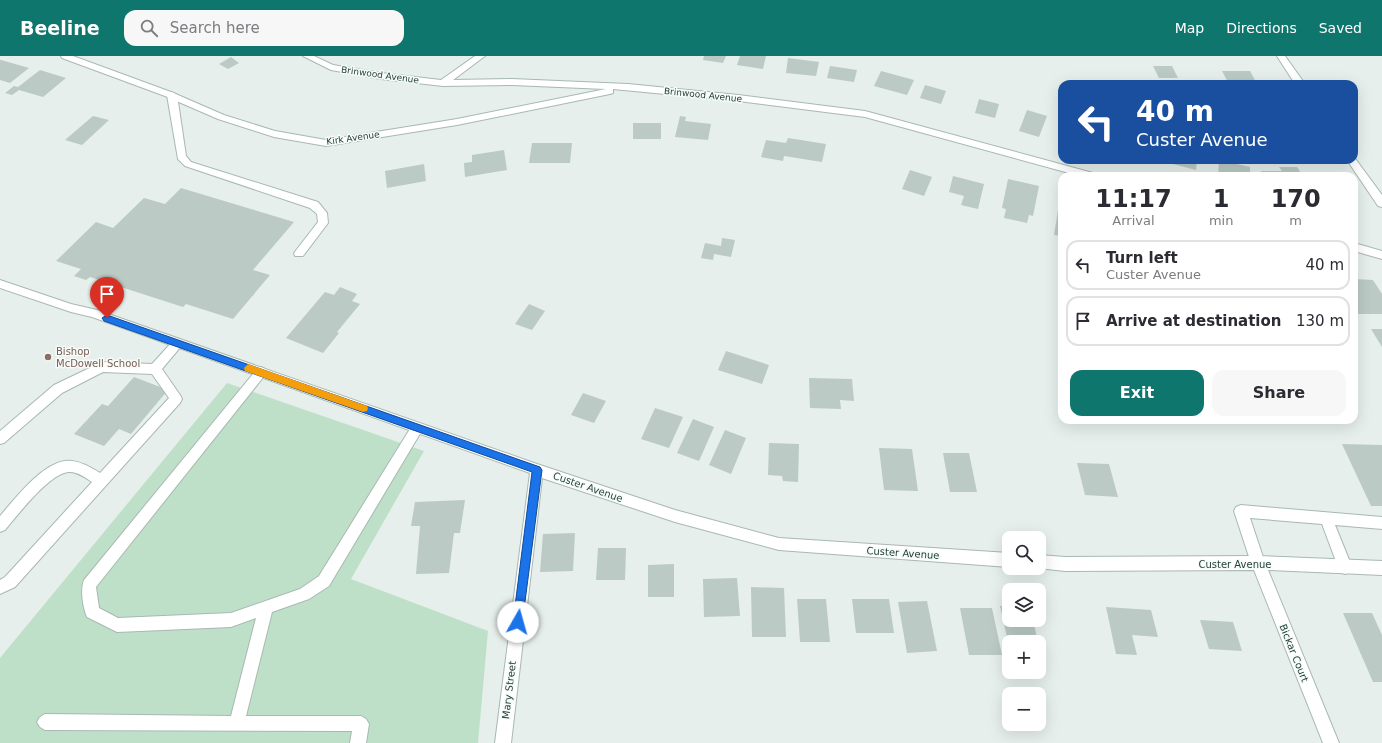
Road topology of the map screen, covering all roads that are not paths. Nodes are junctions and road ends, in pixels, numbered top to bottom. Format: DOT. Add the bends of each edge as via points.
graph roads {
  1 [pos="65,56"];
  2 [pos="307,56"];
  3 [pos="480,56"];
  4 [pos="1281,56"];
  5 [pos="1297,80"];
  6 [pos="443,83"];
  7 [pos="628,87"];
  8 [pos="172,95"];
  9 [pos="1355,164"];
  10 [pos="1079,172"];
  11 [pos="1382,203"];
  12 [pos="1358,248"];
  13 [pos="299,253"];
  14 [pos="1382,254"];
  15 [pos="0,284"];
  16 [pos="177,344"];
  17 [pos="155,369"];
  18 [pos="260,372"];
  19 [pos="417,428"];
  20 [pos="3,433"];
  21 [pos="537,470"];
  22 [pos="102,481"];
  23 [pos="1326,518"];
  24 [pos="1382,522"];
  25 [pos="0,526"];
  26 [pos="1002,560"];
  27 [pos="1046,563"];
  28 [pos="1258,563"];
  29 [pos="1345,567"];
  30 [pos="1382,568"];
  31 [pos="0,587"];
  32 [pos="266,608"];
  33 [pos="45,722"];
  34 [pos="236,723"];
  35 [pos="358,743"];
  36 [pos="503,743"];
  37 [pos="1330,743"];
  1 -- 8 [label="street, Kirk Avenue"];
  2 -- 6 [label="street, Brinwood Avenue" via="331,67"];
  3 -- 6 [label="street"];
  4 -- 5 [label="street"];
  6 -- 7 [label="street, Brinwood Avenue" via="512,82"];
  7 -- 8 [label="street, Kirk Avenue" via="457,122 326,142 274,134 220,117"];
  7 -- 10 [label="street, Brinwood Avenue" via="865,114"];
  8 -- 13 [label="street" via="181,157 188,164 314,205 322,213 323,223"];
  9 -- 11 [label="street"];
  12 -- 14 [label="street"];
  15 -- 16 [label="street, Custer Avenue" via="93,313"];
  16 -- 17 [label="street"];
  16 -- 18 [label="street, Custer Avenue"];
  17 -- 20 [label="street" via="102,367 58,389"];
  17 -- 22 [label="street" via="176,399"];
  18 -- 19 [label="street, Custer Avenue"];
  18 -- 32 [label="street" via="89,585 92,612 117,625 231,620"];
  19 -- 21 [label="street, Custer Avenue"];
  19 -- 32 [label="street" via="324,581 304,594"];
  21 -- 26 [label="street, Custer Avenue" via="675,516 779,544"];
  21 -- 36 [label="street, Mary Street"];
  22 -- 25 [label="street" via="71,465 60,467 46,476"];
  22 -- 31 [label="street" via="10,582"];
  23 -- 24 [label="street"];
  23 -- 28 [label="street, Bickar Court" via="1241,511"];
  23 -- 29 [label="street"];
  27 -- 28 [label="street, Custer Avenue"];
  28 -- 29 [label="street, Custer Avenue"];
  28 -- 37 [label="street, Bickar Court"];
  29 -- 30 [label="street, Custer Avenue"];
  32 -- 34 [label="street"];
  33 -- 34 [label="street"];
  34 -- 35 [label="street" via="361,724"];
}
